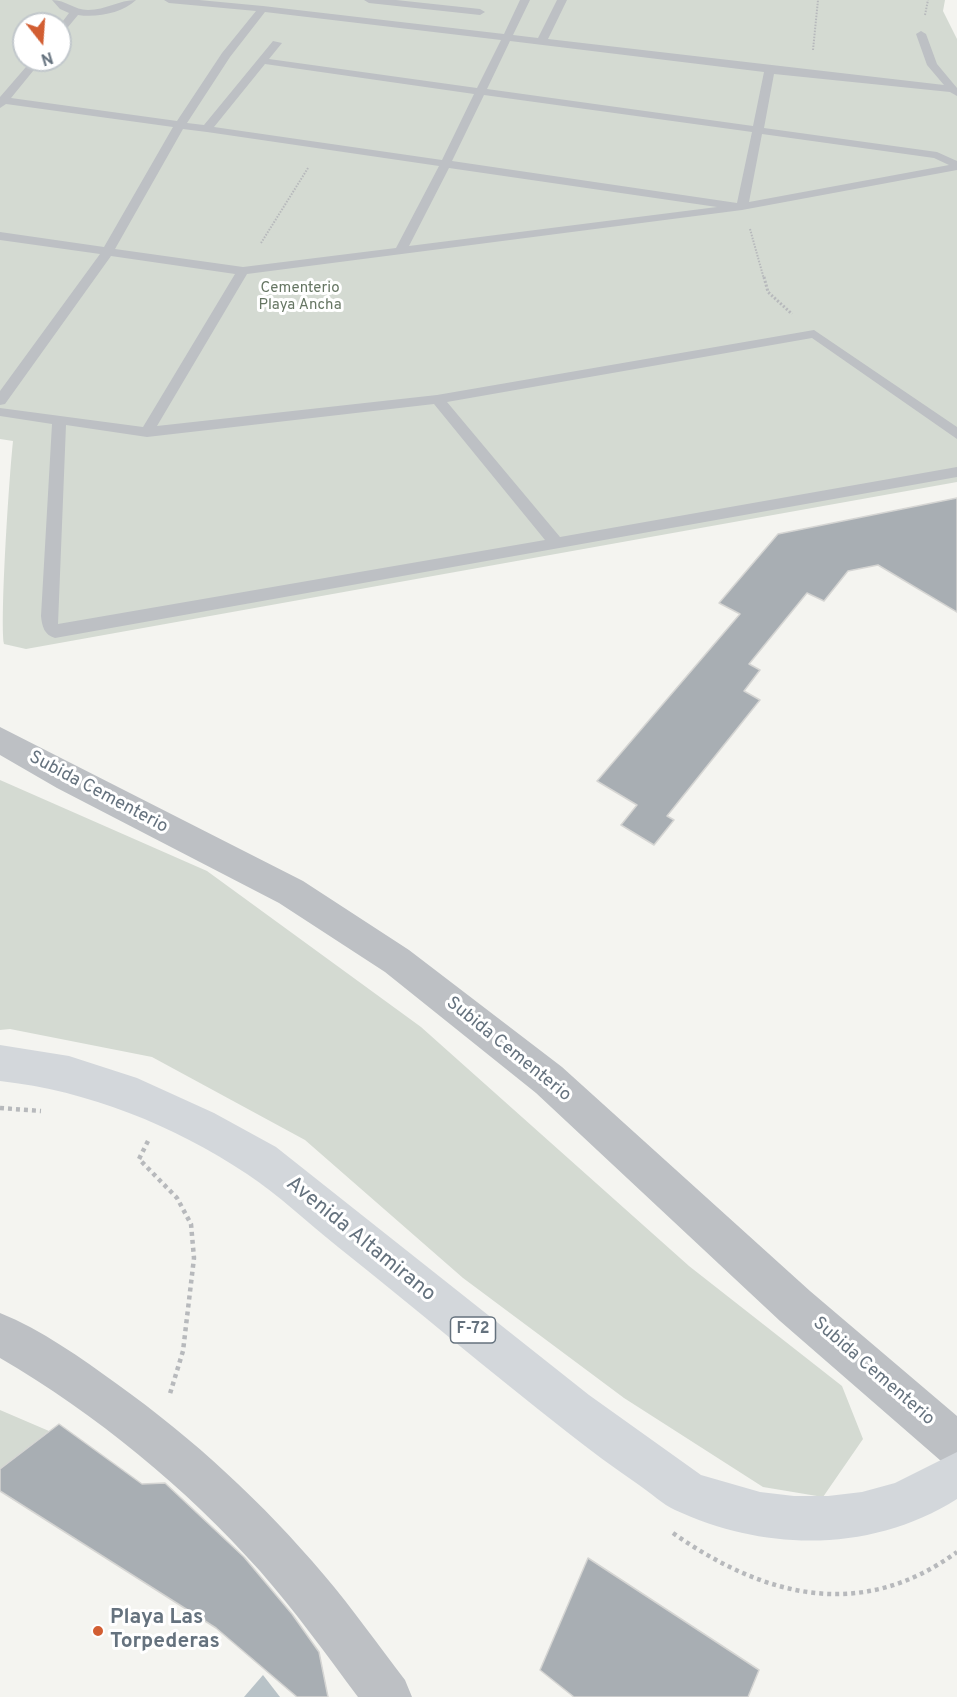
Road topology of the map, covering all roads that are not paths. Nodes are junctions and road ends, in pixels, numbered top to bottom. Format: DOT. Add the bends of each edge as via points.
graph roads {
  1 [pos="57,0"];
  2 [pos="131,0"];
  3 [pos="169,0"];
  4 [pos="369,0"];
  5 [pos="525,0"];
  6 [pos="562,0"];
  7 [pos="263,9"];
  8 [pos="76,11"];
  9 [pos="480,12"];
  10 [pos="72,16"];
  11 [pos="921,34"];
  12 [pos="506,39"];
  13 [pos="277,43"];
  14 [pos="541,43"];
  15 [pos="262,61"];
  16 [pos="770,70"];
  17 [pos="27,72"];
  18 [pos="479,92"];
  19 [pos="953,92"];
  20 [pos="1,102"];
  21 [pos="180,125"];
  22 [pos="207,129"];
  23 [pos="759,130"];
  24 [pos="446,163"];
  25 [pos="957,166"];
  26 [pos="742,207"];
  27 [pos="0,236"];
  28 [pos="108,251"];
  29 [pos="400,252"];
  30 [pos="243,271"];
  31 [pos="437,399"];
  32 [pos="0,401"];
  33 [pos="0,412"];
  34 [pos="59,422"];
  35 [pos="147,432"];
  36 [pos="957,435"];
  37 [pos="957,472"];
  38 [pos="556,543"];
  39 [pos="0,740"];
  40 [pos="0,1063"];
  41 [pos="0,1334"];
  42 [pos="957,1445"];
  43 [pos="957,1474"];
  44 [pos="388,1697"];
  1 -- 8 [label="lane"];
  2 -- 8 [label="lane" via="103,11"];
  3 -- 7 [label="lane"];
  4 -- 9 [label="lane"];
  5 -- 12 [label="lane"];
  6 -- 14 [label="lane"];
  7 -- 12 [label="lane" via="319,10"];
  7 -- 21 [label="lane" via="226,55"];
  8 -- 10 [label="lane"];
  11 -- 19 [label="lane" via="932,65"];
  12 -- 14 [label="lane"];
  12 -- 18 [label="lane"];
  13 -- 15 [label="lane"];
  14 -- 16 [label="lane"];
  15 -- 18 [label="lane"];
  15 -- 22 [label="lane"];
  16 -- 19 [label="lane"];
  16 -- 23 [label="lane"];
  17 -- 20 [label="lane"];
  18 -- 23 [label="lane"];
  18 -- 24 [label="lane"];
  20 -- 21 [label="lane"];
  21 -- 22 [label="lane"];
  21 -- 28 [label="lane"];
  22 -- 24 [label="lane"];
  23 -- 25 [label="lane" via="937,155"];
  23 -- 26 [label="lane"];
  24 -- 26 [label="lane"];
  24 -- 29 [label="lane"];
  25 -- 26 [label="lane"];
  26 -- 29 [label="lane"];
  27 -- 28 [label="lane"];
  28 -- 30 [label="lane"];
  28 -- 32 [label="lane"];
  29 -- 30 [label="lane"];
  30 -- 35 [label="lane"];
  31 -- 35 [label="lane"];
  31 -- 36 [label="lane" via="814,334"];
  31 -- 38 [label="lane"];
  33 -- 34 [label="lane"];
  34 -- 35 [label="lane"];
  34 -- 38 [label="lane" via="49,616 55,632"];
  37 -- 38 [label="lane"];
  39 -- 42 [label="street, Subida Cementerio" via="68,779 291,892 397,961 549,1080 795,1306"];
  40 -- 43 [label="main road, Avenida Altamirano / F-72" via="50,1070 124,1092 213,1132 262,1161 604,1435 691,1494 742,1511 794,1520 847,1518 896,1507"];
  41 -- 44 [label="street" via="97,1394 156,1440 232,1510 308,1592"];
}
